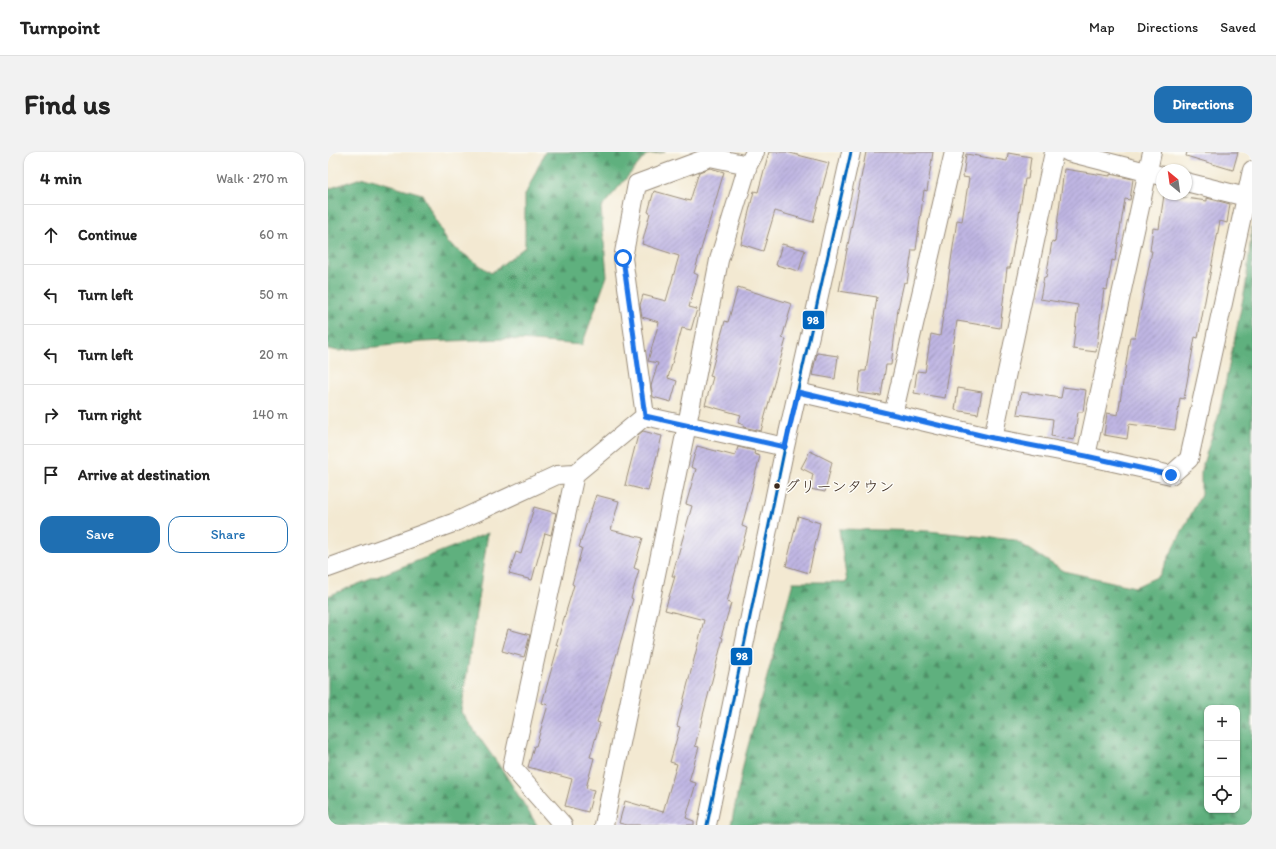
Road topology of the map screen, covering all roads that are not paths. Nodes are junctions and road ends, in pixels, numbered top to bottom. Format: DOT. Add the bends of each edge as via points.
graph roads {
  1 [pos="851,152"];
  2 [pos="954,152"];
  3 [pos="1054,152"];
  4 [pos="1068,152"];
  5 [pos="1152,152"];
  6 [pos="751,158"];
  7 [pos="1252,170"];
  8 [pos="1155,174"];
  9 [pos="1192,184"];
  10 [pos="1246,197"];
  11 [pos="798,392"];
  12 [pos="893,415"];
  13 [pos="645,416"];
  14 [pos="688,425"];
  15 [pos="993,438"];
  16 [pos="785,447"];
  17 [pos="1086,456"];
  18 [pos="575,474"];
  19 [pos="328,568"];
  20 [pos="563,825"];
  21 [pos="604,825"];
  22 [pos="707,825"];
  1 -- 11 [label="street"];
  2 -- 12 [label="street"];
  3 -- 15 [label="street"];
  4 -- 8 [label="street"];
  5 -- 8 [label="street"];
  6 -- 13 [label="street" via="710,157 637,184 623,258"];
  6 -- 14 [label="street" via="719,260"];
  7 -- 10 [label="street"];
  8 -- 17 [label="street"];
  9 -- 10 [label="street"];
  10 -- 17 [label="street" via="1189,459 1171,475"];
  11 -- 12 [label="street"];
  11 -- 16 [label="street"];
  12 -- 15 [label="street"];
  13 -- 14 [label="street"];
  13 -- 18 [label="street"];
  14 -- 16 [label="street"];
  14 -- 21 [label="street"];
  15 -- 17 [label="street"];
  16 -- 22 [label="street"];
  18 -- 19 [label="street" via="557,475 453,523"];
  18 -- 20 [label="street" via="512,767"];
}
